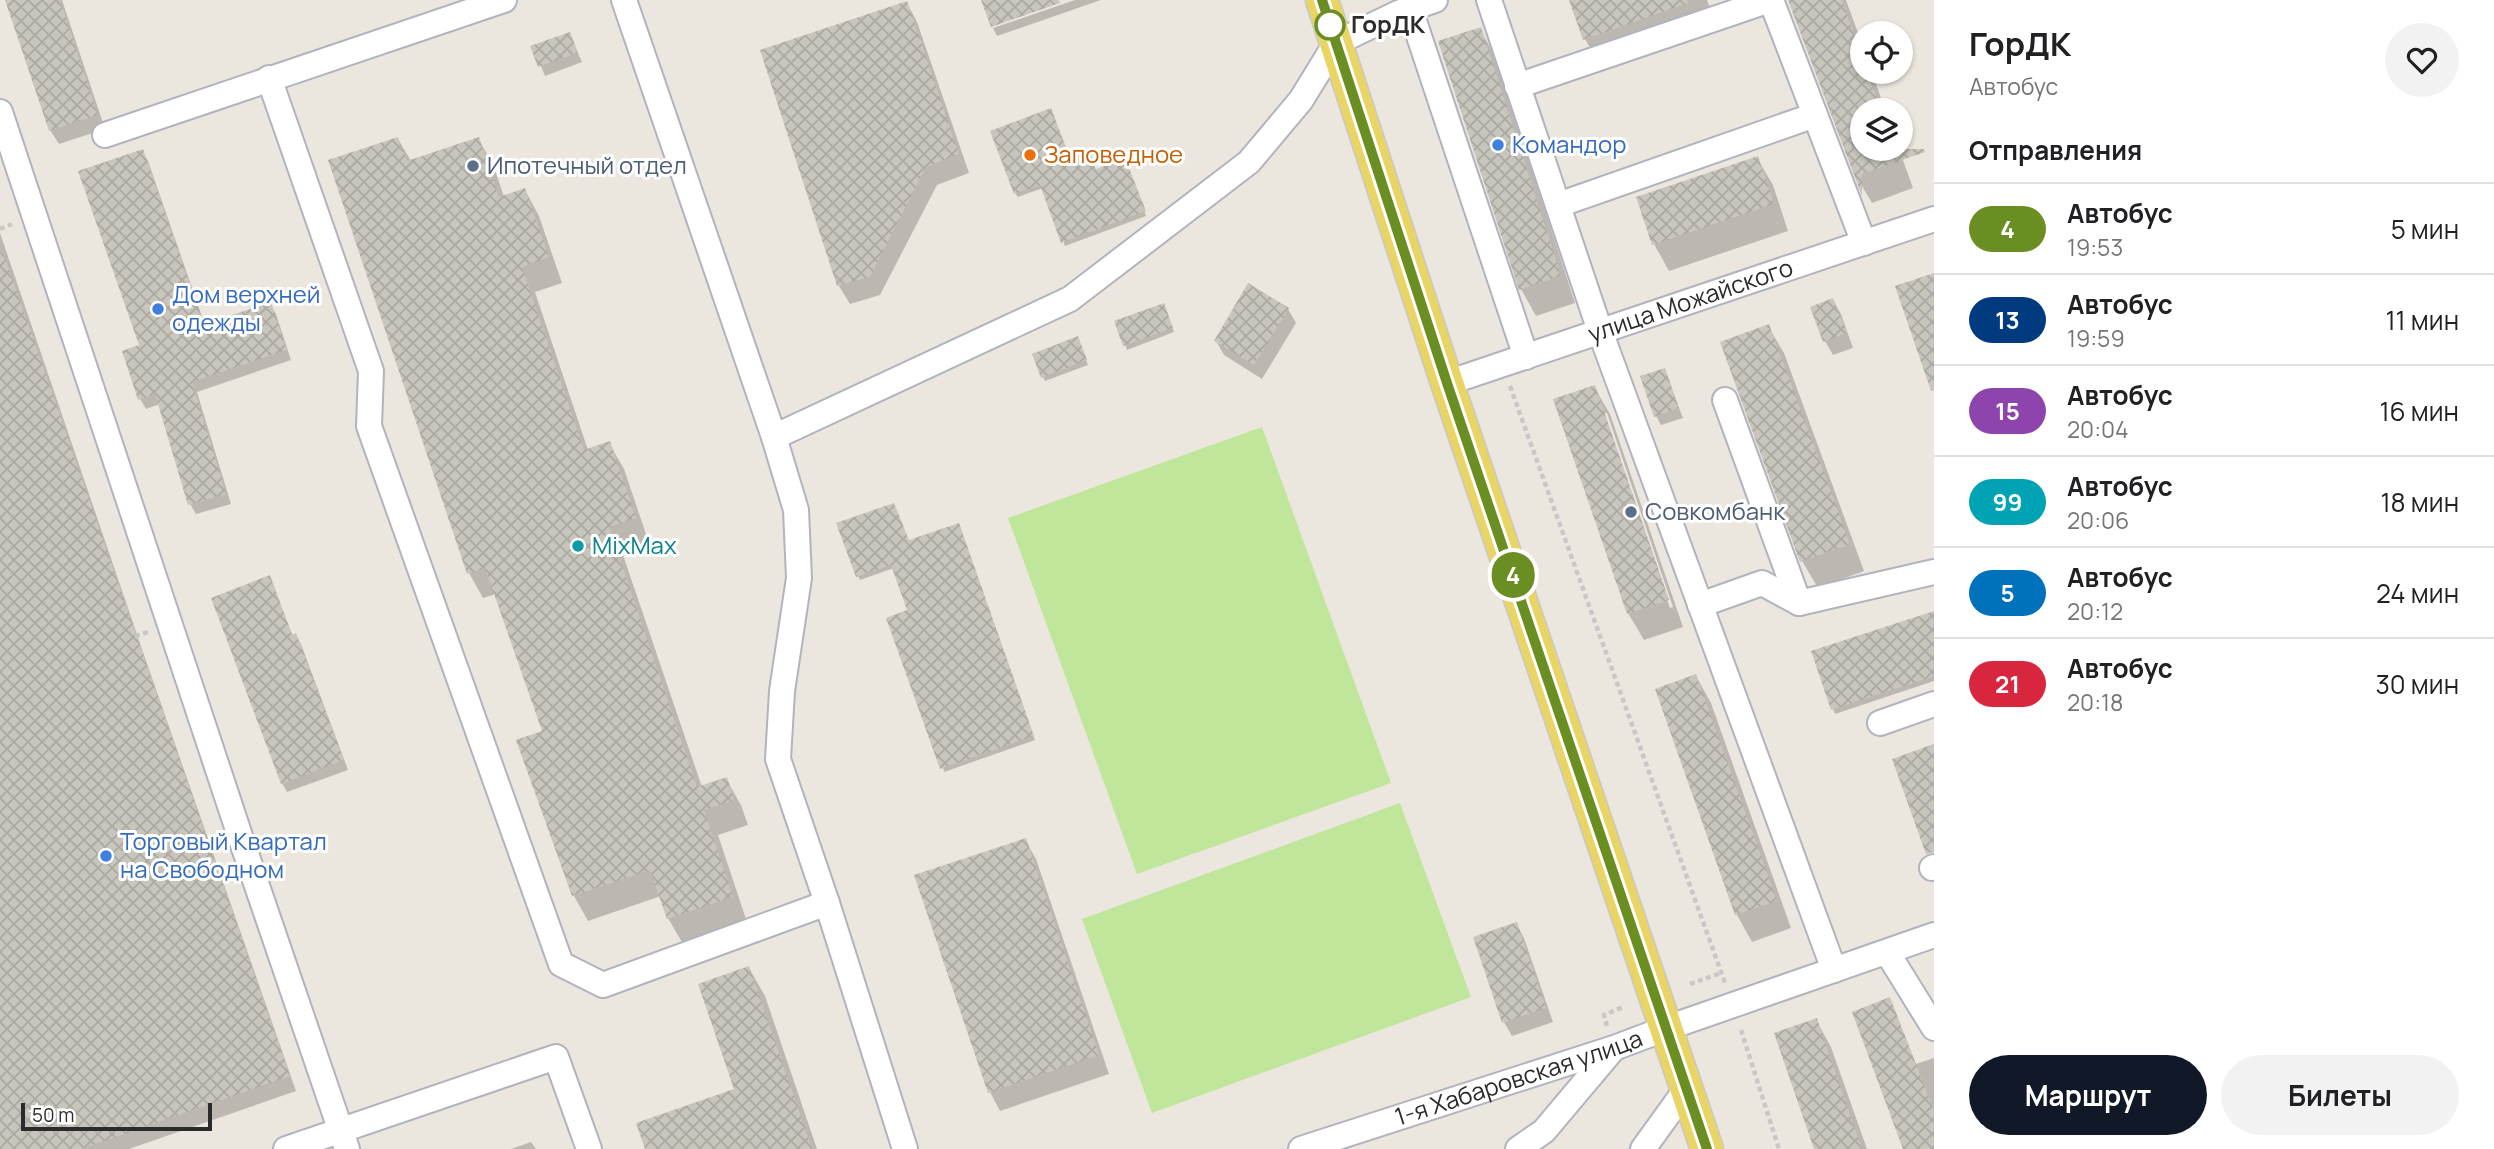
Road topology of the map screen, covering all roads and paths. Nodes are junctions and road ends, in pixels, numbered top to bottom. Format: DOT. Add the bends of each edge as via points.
graph roads {
  1 [pos="504,0"];
  2 [pos="624,0"];
  3 [pos="1322,0"];
  4 [pos="1435,0"];
  5 [pos="1489,0"];
  6 [pos="1771,0"];
  7 [pos="1410,9"];
  8 [pos="1336,43"];
  9 [pos="270,78"];
  10 [pos="1517,86"];
  11 [pos="0,112"];
  12 [pos="1815,115"];
  13 [pos="105,135"];
  14 [pos="1558,205"];
  15 [pos="1934,219"];
  16 [pos="1864,243"];
  17 [pos="1600,331"];
  18 [pos="1526,357"];
  19 [pos="1502,365"];
  20 [pos="1447,383"];
  21 [pos="1725,400"];
  22 [pos="774,437"];
  23 [pos="1934,572"];
  24 [pos="1799,603"];
  25 [pos="1700,606"];
  26 [pos="1934,704"];
  27 [pos="1880,723"];
  28 [pos="827,903"];
  29 [pos="1934,935"];
  30 [pos="1887,951"];
  31 [pos="1834,970"];
  32 [pos="1721,973"];
  33 [pos="1725,983"];
  34 [pos="1689,984"];
  35 [pos="1623,1007"];
  36 [pos="1667,1028"];
  37 [pos="1934,1028"];
  38 [pos="1741,1030"];
  39 [pos="1610,1038"];
  40 [pos="1687,1088"];
  41 [pos="344,1139"];
  42 [pos="286,1149"];
  43 [pos="589,1149"];
  44 [pos="905,1149"];
  45 [pos="1301,1149"];
  46 [pos="1518,1149"];
  47 [pos="1643,1149"];
  48 [pos="1707,1149"];
  49 [pos="1779,1149"];
  1 -- 9 [label="street"];
  2 -- 22 [label="street"];
  3 -- 8 [label="main road"];
  4 -- 7 [label="street"];
  5 -- 10 [label="street"];
  6 -- 10 [label="street"];
  6 -- 12 [label="street"];
  7 -- 8 [label="street"];
  7 -- 18 [label="street"];
  8 -- 20 [label="main road"];
  8 -- 22 [label="street" via="1301,100 1249,162 1070,299"];
  9 -- 13 [label="street"];
  9 -- 28 [label="street" via="370,371 369,426 561,964 603,985"];
  10 -- 14 [label="street"];
  11 -- 41 [label="street"];
  12 -- 14 [label="street"];
  12 -- 16 [label="street"];
  14 -- 17 [label="street"];
  15 -- 16 [label="street, улица Можайского"];
  16 -- 17 [label="street, улица Можайского"];
  17 -- 18 [label="street, улица Можайского"];
  17 -- 25 [label="street"];
  18 -- 19 [label="street, улица Можайского"];
  19 -- 20 [label="street, улица Можайского"];
  19 -- 32 [label="path"];
  20 -- 36 [label="main road"];
  21 -- 24 [label="street"];
  22 -- 28 [label="street" via="796,510 799,578 782,691 778,759"];
  23 -- 24 [label="street"];
  24 -- 25 [label="street" via="1762,583"];
  25 -- 31 [label="street"];
  26 -- 27 [label="street"];
  28 -- 44 [label="street"];
  29 -- 30 [label="street, 1-я Хабаровская улица"];
  30 -- 31 [label="street, 1-я Хабаровская улица"];
  30 -- 37 [label="street"];
  31 -- 36 [label="street, 1-я Хабаровская улица"];
  32 -- 33 [label="path"];
  32 -- 34 [label="path"];
  35 -- 39 [label="path" via="1604,1015"];
  36 -- 39 [label="street, 1-я Хабаровская улица"];
  36 -- 40 [label="main road"];
  38 -- 49 [label="path"];
  39 -- 45 [label="street, 1-я Хабаровская улица"];
  39 -- 46 [label="street" via="1544,1131"];
  40 -- 47 [label="street"];
  40 -- 48 [label="main road"];
  41 -- 42 [label="street"];
  41 -- 43 [label="street" via="556,1057"];
}
